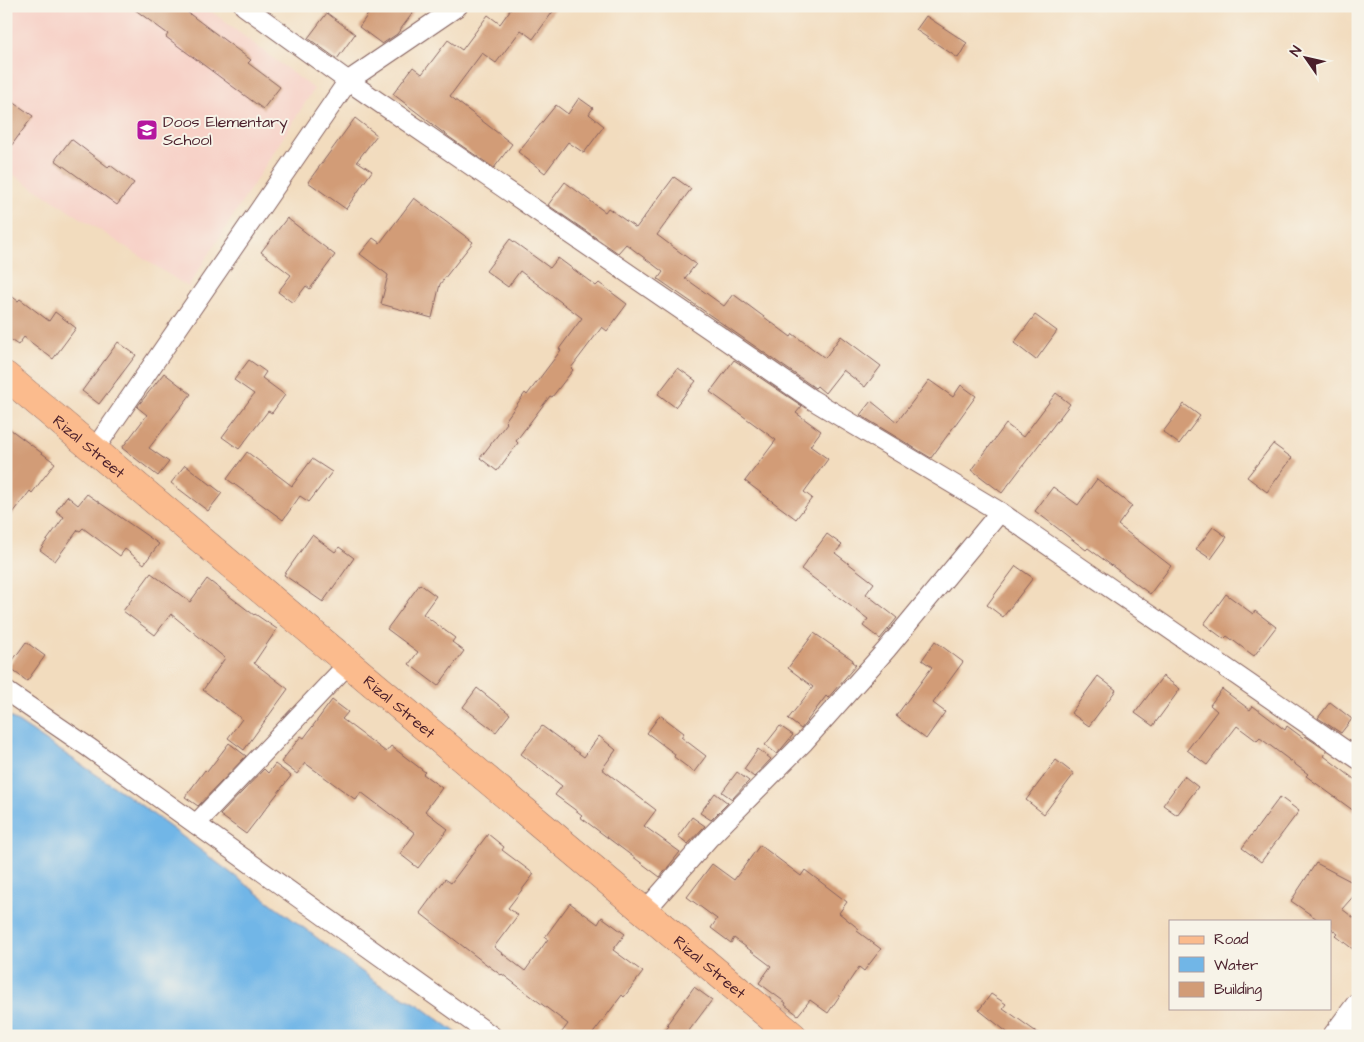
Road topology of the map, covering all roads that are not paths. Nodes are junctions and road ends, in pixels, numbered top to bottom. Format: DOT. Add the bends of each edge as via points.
graph roads {
  1 [pos="244,6"];
  2 [pos="458,6"];
  3 [pos="348,81"];
  4 [pos="6,376"];
  5 [pos="94,450"];
  6 [pos="1000,512"];
  7 [pos="349,663"];
  8 [pos="6,691"];
  9 [pos="1358,759"];
  10 [pos="196,824"];
  11 [pos="645,911"];
  12 [pos="1358,1005"];
  13 [pos="492,1036"];
  14 [pos="793,1036"];
  15 [pos="1335,1036"];
  1 -- 3 [label="street"];
  2 -- 3 [label="street"];
  3 -- 5 [label="street"];
  3 -- 6 [label="street" via="811,399"];
  4 -- 5 [label="main road, Rizal Street"];
  5 -- 7 [label="main road, Rizal Street"];
  6 -- 9 [label="street"];
  6 -- 11 [label="street" via="886,650 810,735 709,838"];
  7 -- 10 [label="street"];
  7 -- 11 [label="main road, Rizal Street"];
  8 -- 10 [label="street"];
  10 -- 13 [label="street"];
  11 -- 14 [label="main road, Rizal Street"];
  12 -- 15 [label="street"];
}
